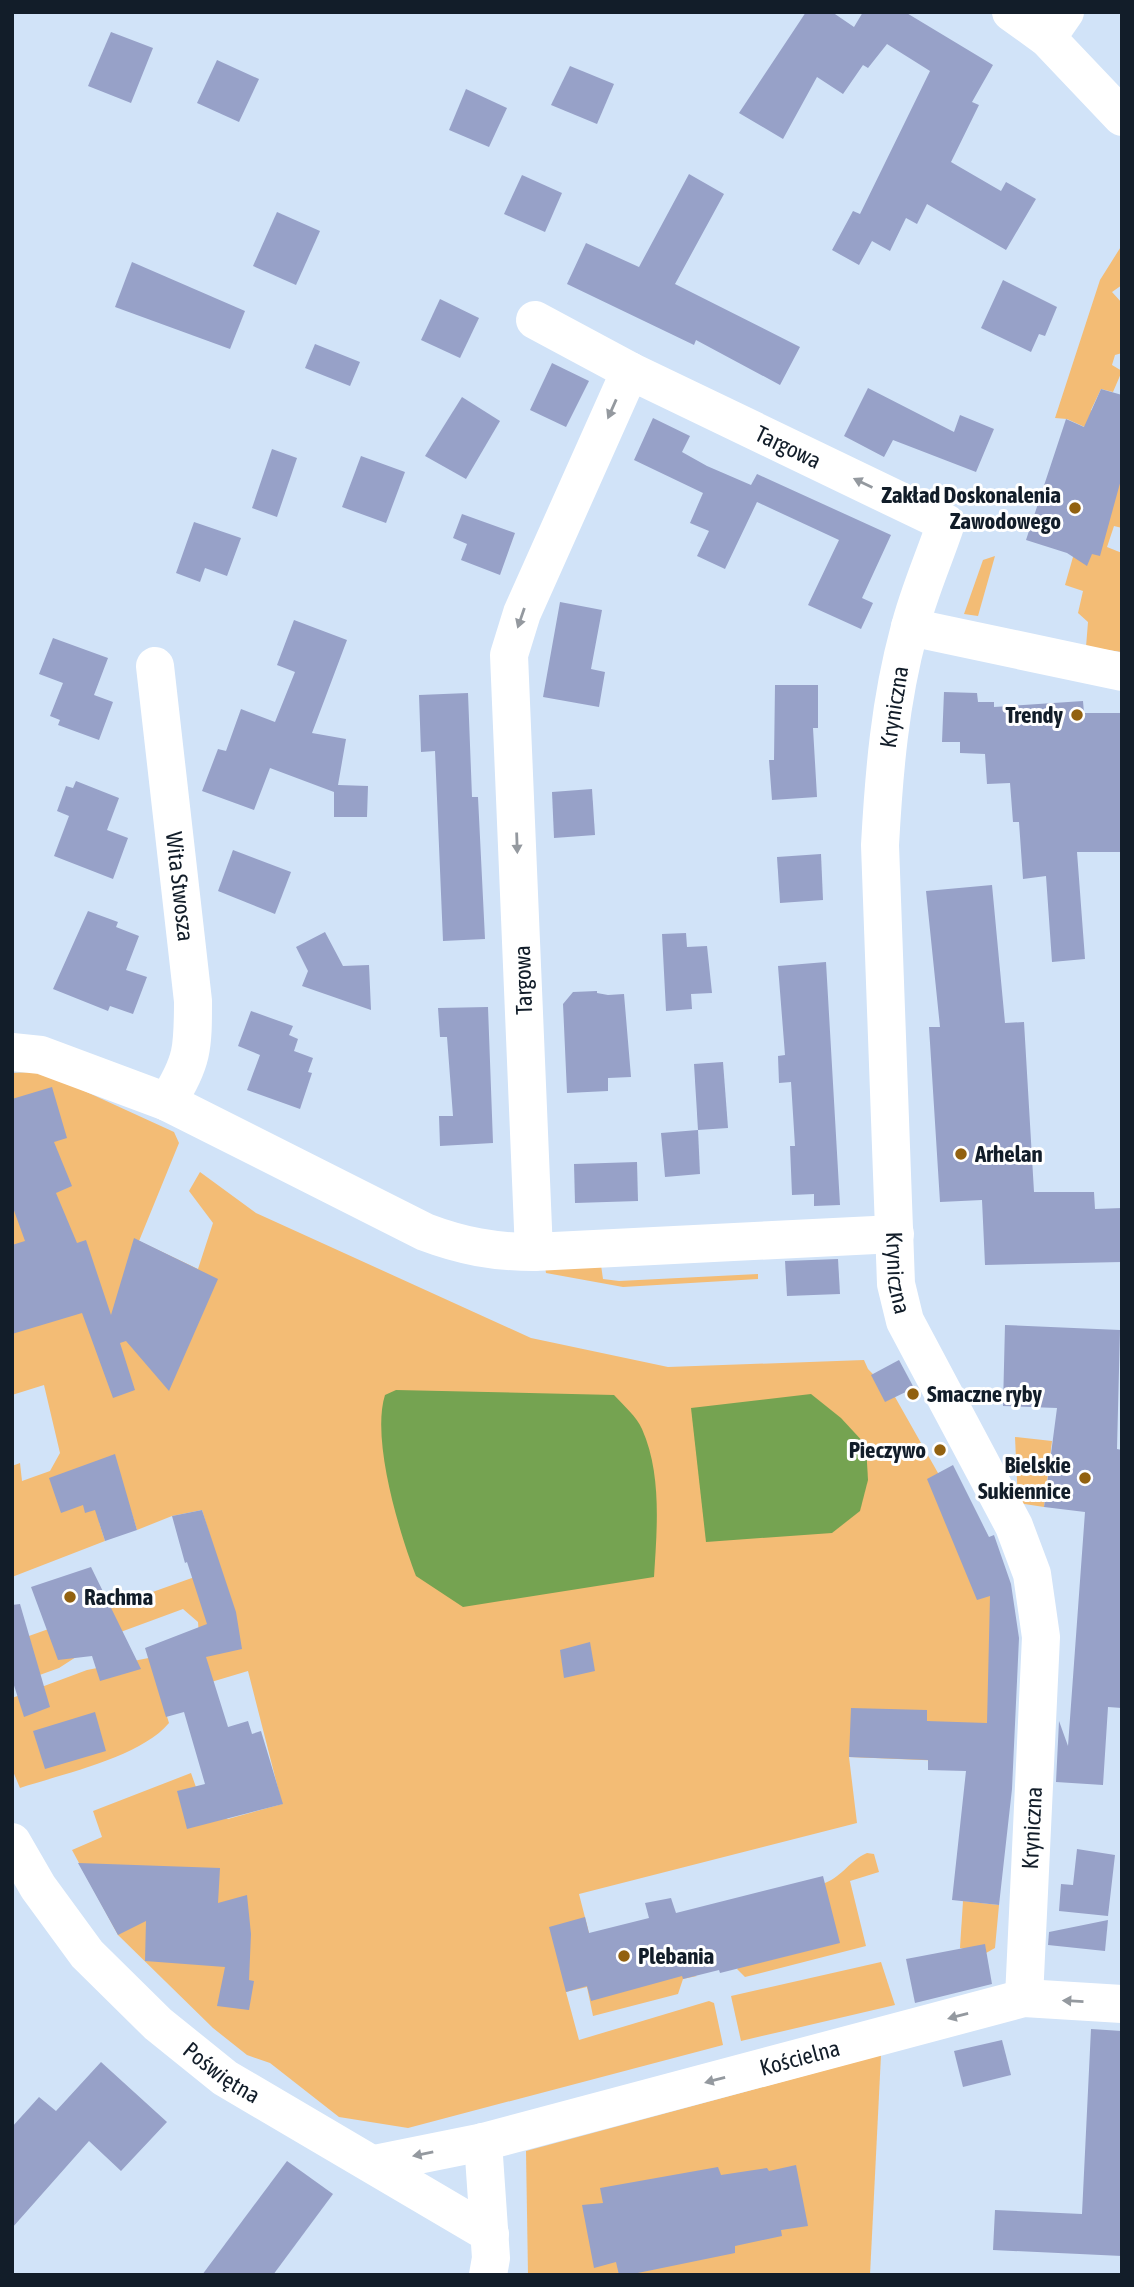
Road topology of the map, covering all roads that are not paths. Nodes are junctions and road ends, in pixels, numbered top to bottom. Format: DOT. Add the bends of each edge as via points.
graph roads {
  1 [pos="1011,12"];
  2 [pos="1056,25"];
  3 [pos="1122,117"];
  4 [pos="535,320"];
  5 [pos="629,371"];
  6 [pos="946,523"];
  7 [pos="910,627"];
  8 [pos="155,666"];
  9 [pos="1122,672"];
  10 [pos="12,1052"];
  11 [pos="167,1101"];
  12 [pos="895,1234"];
  13 [pos="534,1252"];
  14 [pos="12,1842"];
  15 [pos="1024,1998"];
  16 [pos="1122,2004"];
  17 [pos="482,2142"];
  18 [pos="374,2164"];
  19 [pos="490,2234"];
  20 [pos="488,2275"];
  1 -- 2 [label="street"];
  2 -- 3 [label="street"];
  4 -- 5 [label="street, Targowa"];
  6 -- 5 [label="street, Targowa, one-way"];
  5 -- 13 [label="street, Targowa, one-way" via="522,613 509,655"];
  6 -- 7 [label="street, Kryniczna"];
  7 -- 9 [label="street"];
  7 -- 12 [label="street, Kryniczna" via="892,711 880,845"];
  8 -- 11 [label="street, Wita Stwosza" via="192,1001 193,1046 183,1079"];
  10 -- 11 [label="street" via="41,1055"];
  11 -- 13 [label="street" via="425,1232 492,1252"];
  12 -- 13 [label="street"];
  12 -- 15 [label="street, Kryniczna" via="897,1284 905,1321 1014,1526 1032,1574 1041,1637"];
  14 -- 18 [label="street, Poświętna" via="87,1954 158,2024 225,2078"];
  16 -- 15 [label="street, Kościelna, one-way"];
  15 -- 17 [label="street, Kościelna, one-way"];
  17 -- 18 [label="street, Kościelna, one-way"];
  17 -- 19 [label="street"];
  18 -- 19 [label="street, Poświętna"];
  19 -- 20 [label="street"];
}
